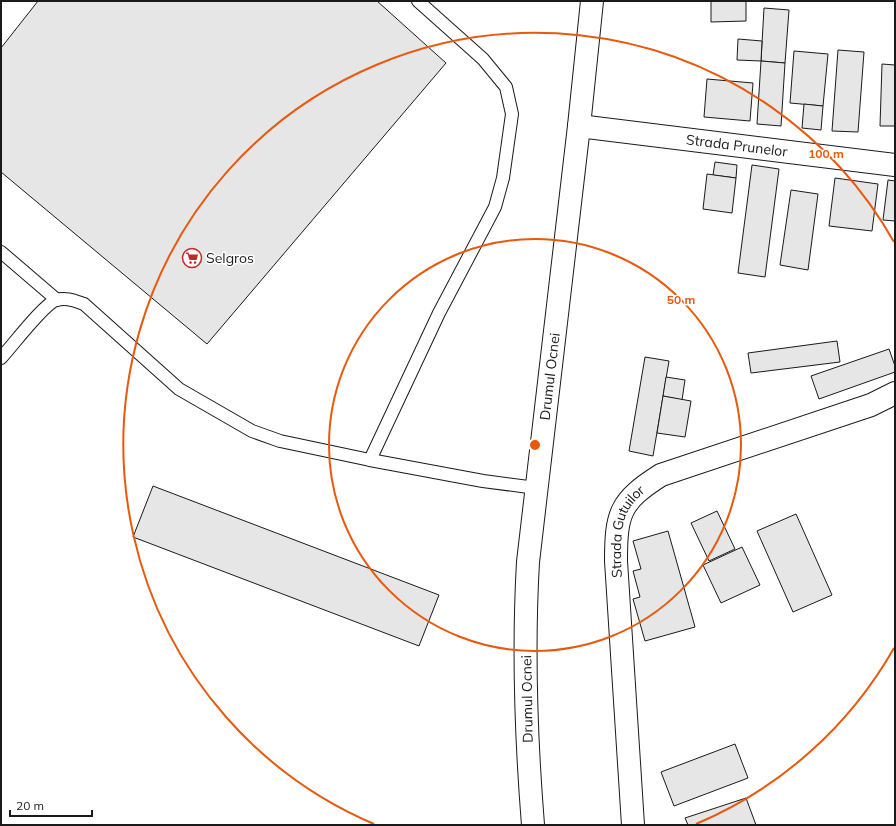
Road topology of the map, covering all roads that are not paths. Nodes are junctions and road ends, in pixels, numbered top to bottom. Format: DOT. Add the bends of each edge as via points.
graph roads {
  1 [pos="418,1"];
  2 [pos="592,1"];
  3 [pos="579,126"];
  4 [pos="895,165"];
  5 [pos="1,252"];
  6 [pos="56,300"];
  7 [pos="1,358"];
  8 [pos="895,393"];
  9 [pos="370,460"];
  10 [pos="536,488"];
  11 [pos="533,825"];
  12 [pos="633,825"];
  1 -- 9 [label="lane" via="483,59 506,87 512,114 503,178 495,207 439,314"];
  2 -- 3 [label="street, Drumul Ocnei"];
  3 -- 4 [label="street, Strada Prunelor"];
  3 -- 10 [label="street, Drumul Ocnei"];
  5 -- 6 [label="lane"];
  6 -- 7 [label="lane" via="42,309"];
  6 -- 9 [label="lane" via="69,299 84,304 179,389 252,432 280,441"];
  8 -- 12 [label="street, Strada Gutuilor" via="871,405 661,475 632,495 622,510 616,531 616,561"];
  9 -- 10 [label="lane"];
  10 -- 11 [label="street, Drumul Ocnei" via="525,603 528,767"];
}
